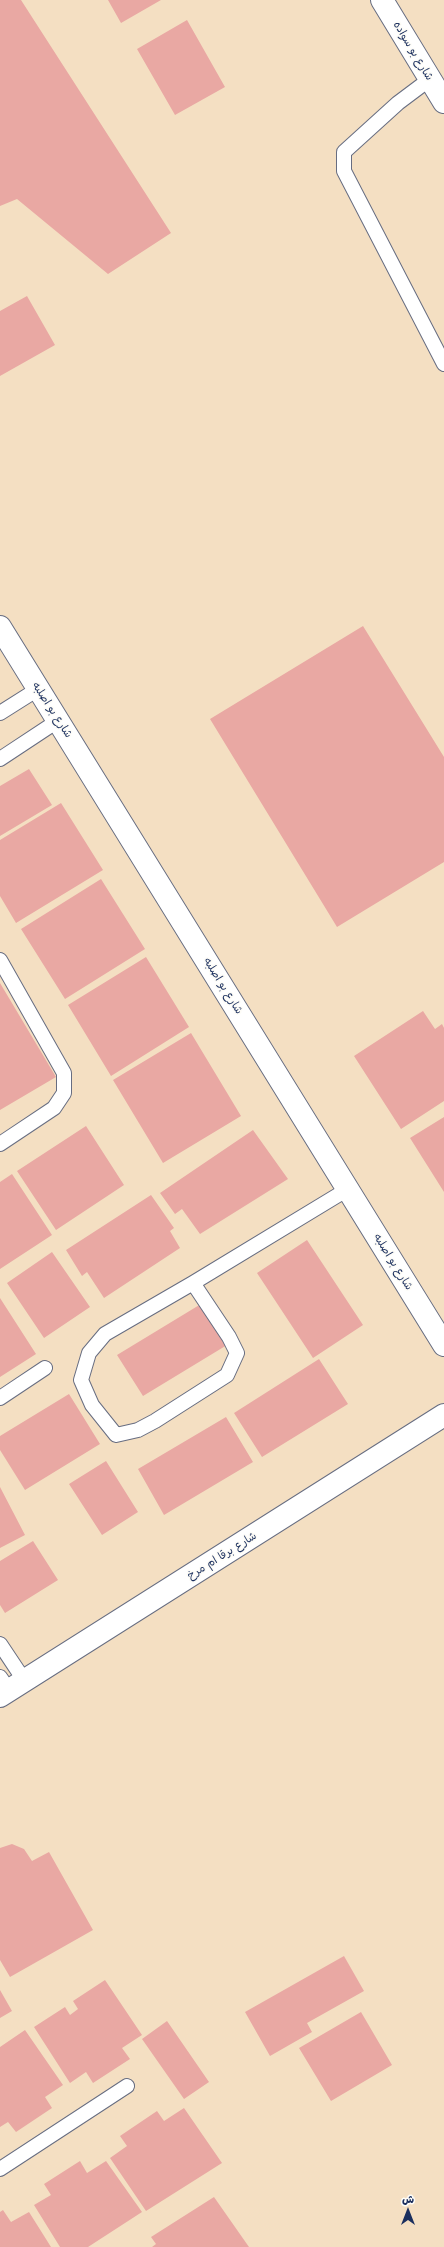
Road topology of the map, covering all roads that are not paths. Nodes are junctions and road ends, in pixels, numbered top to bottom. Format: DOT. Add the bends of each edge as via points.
graph roads {
  1 [pos="382,0"];
  2 [pos="430,79"];
  3 [pos="444,102"];
  4 [pos="444,364"];
  5 [pos="0,627"];
  6 [pos="38,689"];
  7 [pos="0,713"];
  8 [pos="59,720"];
  9 [pos="0,759"];
  10 [pos="0,960"];
  11 [pos="0,1144"];
  12 [pos="348,1188"];
  13 [pos="193,1283"];
  14 [pos="444,1345"];
  15 [pos="45,1368"];
  16 [pos="0,1398"];
  17 [pos="444,1415"];
  18 [pos="0,1644"];
  19 [pos="8,1686"];
  20 [pos="127,2086"];
  21 [pos="0,2169"];
  1 -- 2 [label="street, شارع بو سواده"];
  2 -- 3 [label="street, شارع بو سواده"];
  2 -- 4 [label="lane" via="398,103 344,152 344,170"];
  5 -- 6 [label="street, شارع بو اصلبه"];
  6 -- 7 [label="lane"];
  6 -- 8 [label="street, شارع بو اصلبه"];
  8 -- 9 [label="lane"];
  8 -- 12 [label="street, شارع بو اصلبه"];
  10 -- 11 [label="lane" via="64,1072 64,1093 54,1108"];
  12 -- 13 [label="lane"];
  12 -- 14 [label="street, شارع بو اصلبه"];
  13 -- 13 [label="lane" via="106,1334 88,1353 82,1380 92,1405 116,1435 138,1430 155,1421 227,1376 237,1353"];
  15 -- 16 [label="lane"];
  17 -- 19 [label="street, شارع برقا ام مرخ"];
  18 -- 19 [label="lane"];
  20 -- 21 [label="lane"];
}
